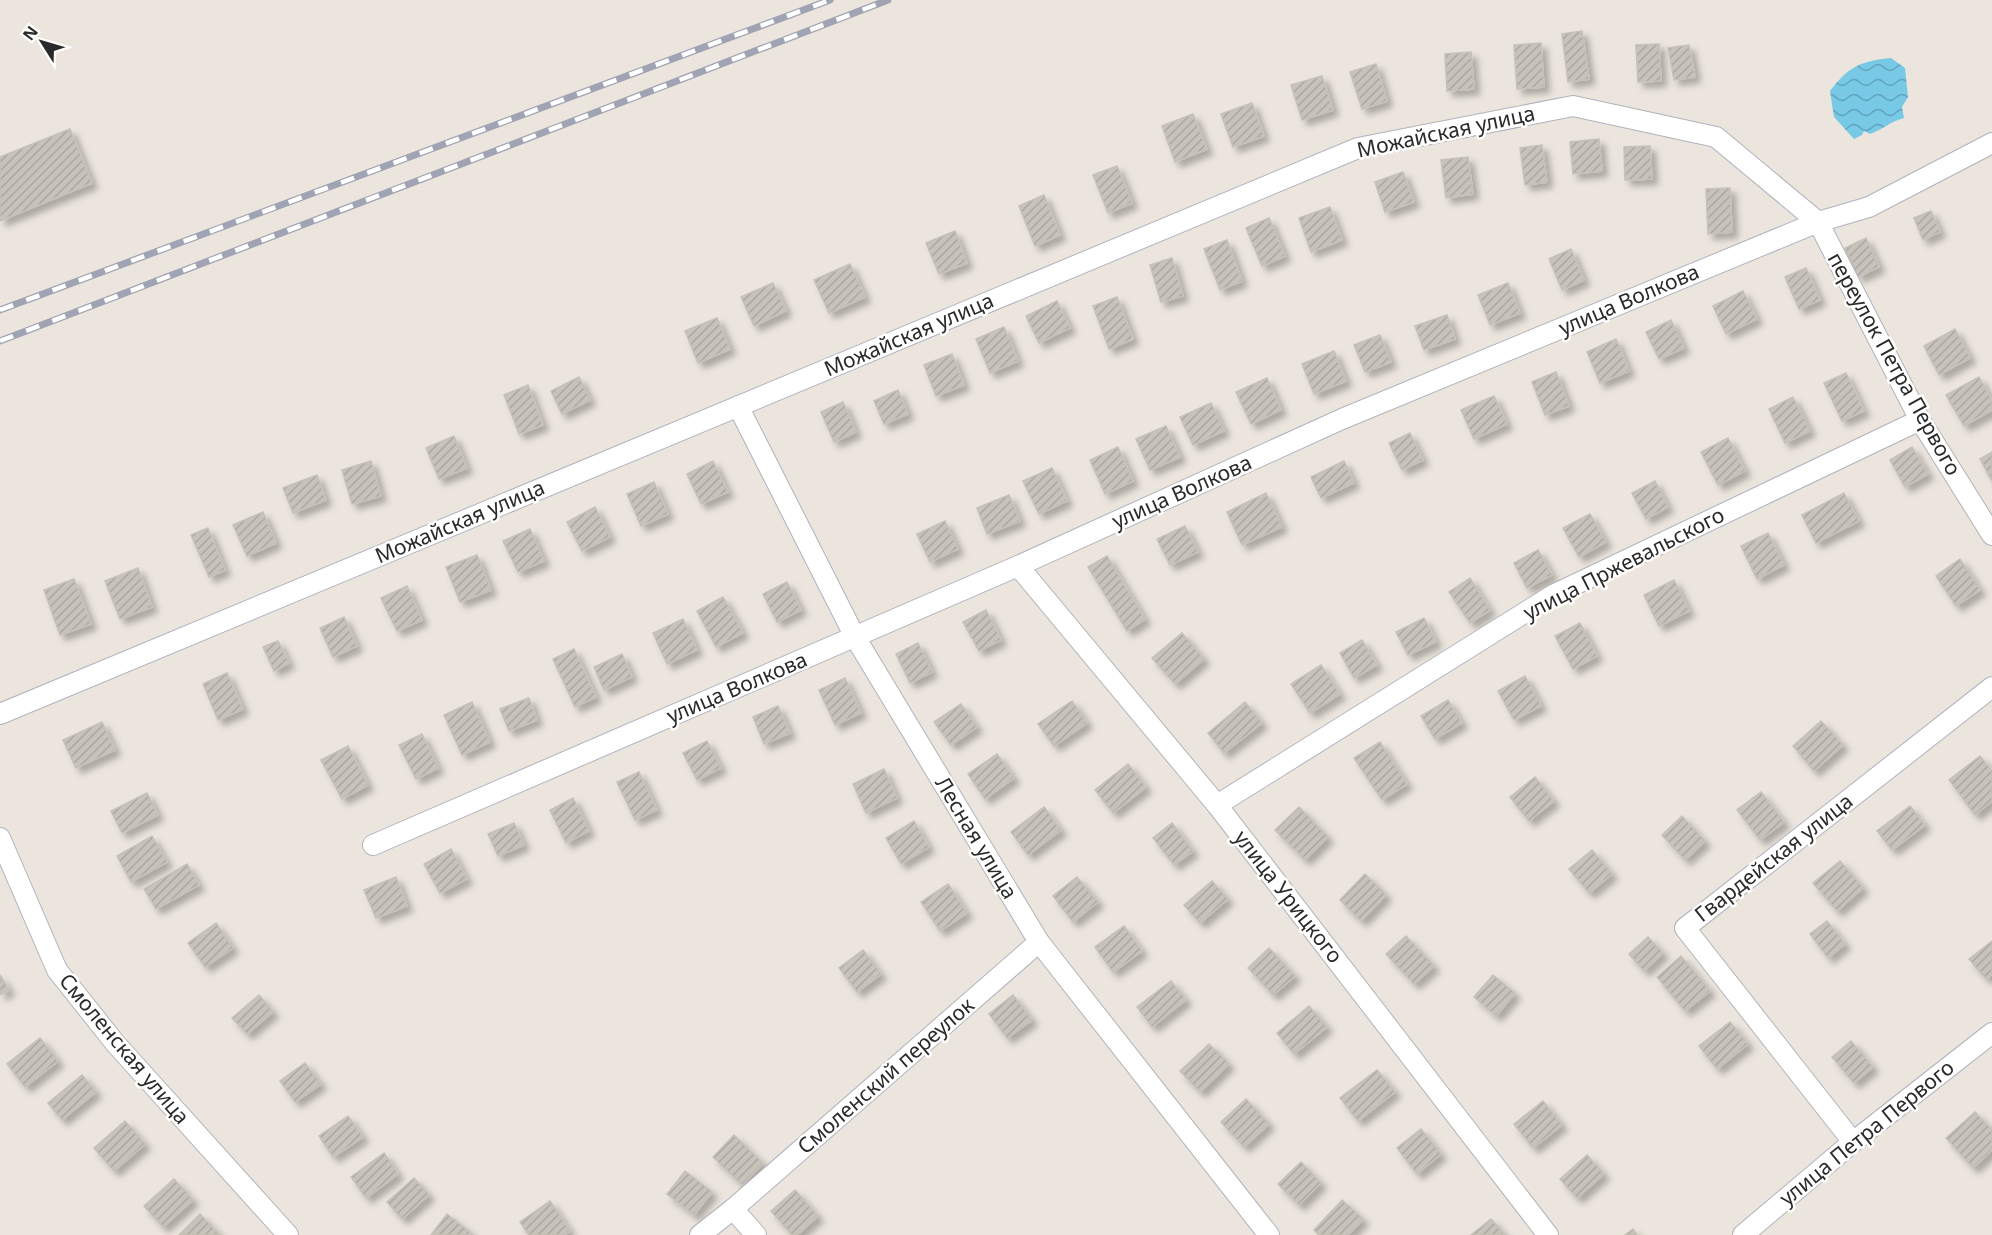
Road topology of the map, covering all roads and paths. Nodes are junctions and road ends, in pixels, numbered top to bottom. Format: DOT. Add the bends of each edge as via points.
graph roads {
  1 [pos="1992,144"];
  2 [pos="1818,222"];
  3 [pos="738,406"];
  4 [pos="1920,420"];
  5 [pos="1992,535"];
  6 [pos="1018,566"];
  7 [pos="855,637"];
  8 [pos="1992,687"];
  9 [pos="0,714"];
  10 [pos="1217,805"];
  11 [pos="0,838"];
  12 [pos="373,845"];
  13 [pos="1039,942"];
  14 [pos="1992,1033"];
  15 [pos="1853,1142"];
  16 [pos="733,1209"];
  17 [pos="288,1235"];
  18 [pos="700,1235"];
  19 [pos="756,1235"];
  20 [pos="1269,1235"];
  21 [pos="1548,1235"];
  22 [pos="1743,1235"];
  1 -- 2 [label="street, улица Волкова" via="1869,207"];
  2 -- 3 [label="street, Можайская улица" via="1716,137 1573,106 1358,148"];
  2 -- 4 [label="street, переулок Петра Первого"];
  2 -- 6 [label="street, улица Волкова" via="1342,419"];
  3 -- 7 [label="street, Лесная улица"];
  3 -- 9 [label="street, Можайская улица"];
  4 -- 5 [label="street, переулок Петра Первого"];
  4 -- 10 [label="street, улица Пржевальского" via="1553,595"];
  6 -- 7 [label="street, улица Волкова"];
  6 -- 10 [label="street, улица Урицкого"];
  7 -- 12 [label="street, улица Волкова"];
  7 -- 13 [label="street, Лесная улица"];
  8 -- 15 [label="street, Гвардейская улица" via="1685,928"];
  10 -- 21 [label="street, улица Урицкого"];
  11 -- 17 [label="street, Смоленская улица" via="57,970 115,1043"];
  13 -- 16 [label="street, Смоленский переулок"];
  13 -- 20 [label="street, Лесная улица"];
  14 -- 15 [label="street, улица Петра Первого"];
  15 -- 22 [label="street, улица Петра Первого"];
  16 -- 18 [label="street, Смоленский переулок"];
  16 -- 19 [label="street"];
}
